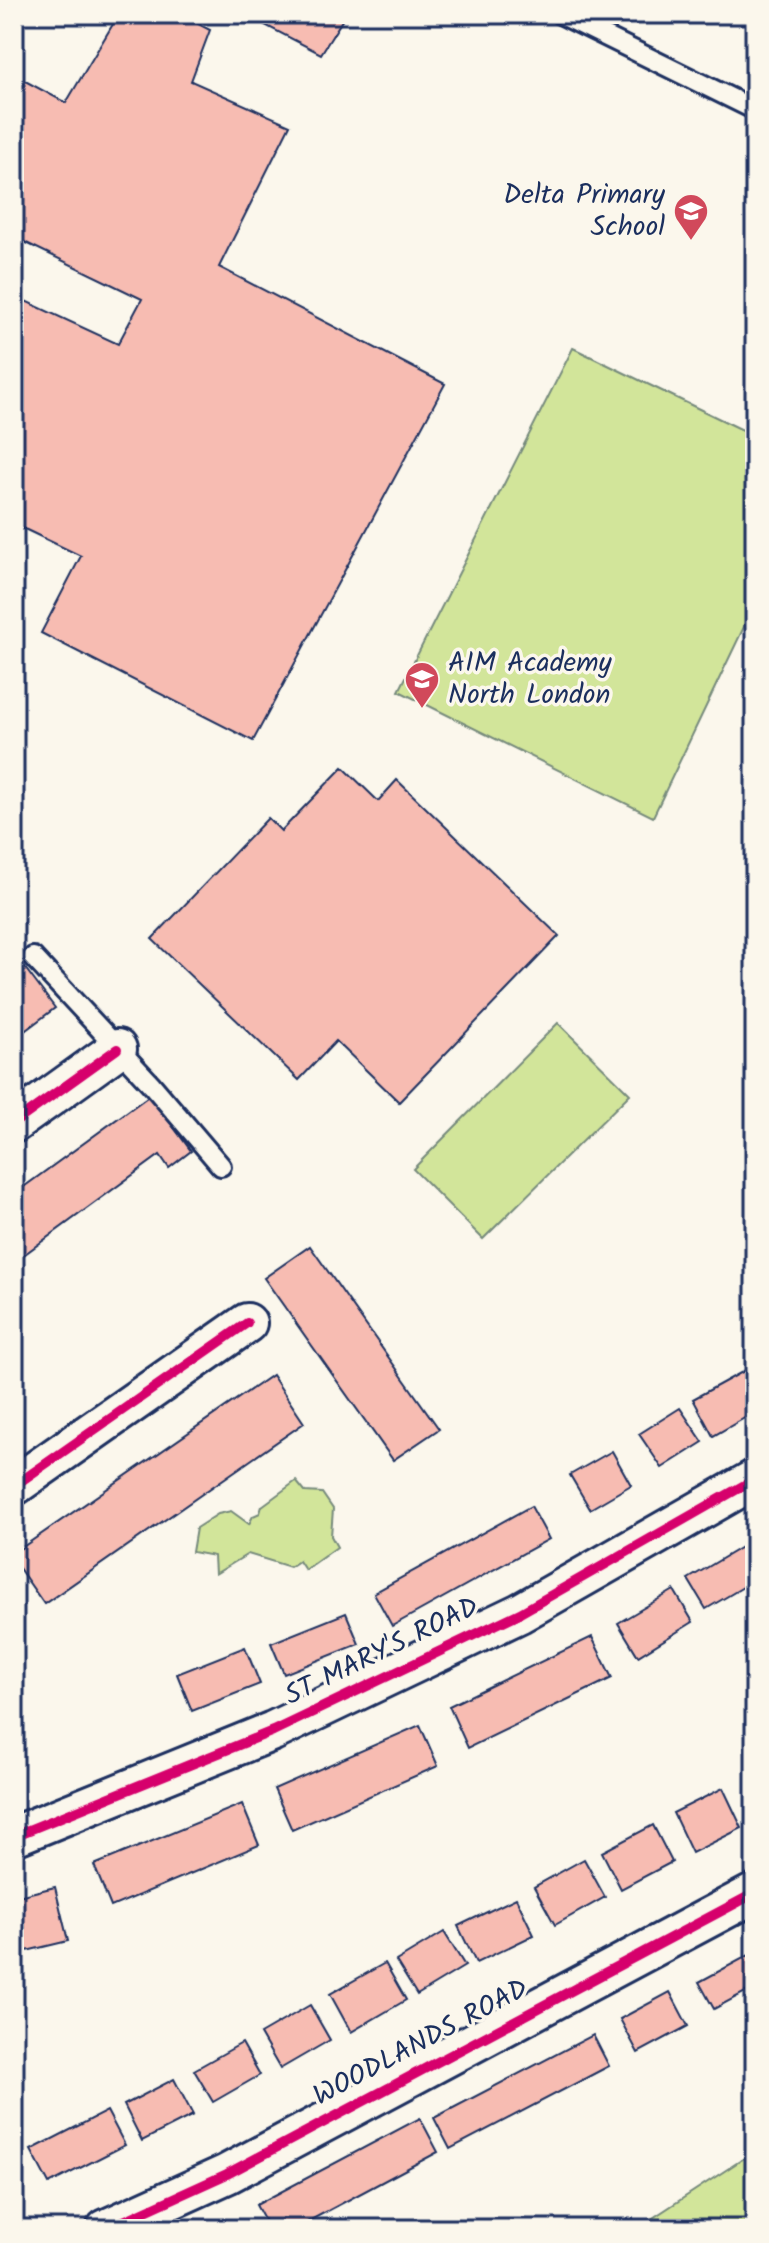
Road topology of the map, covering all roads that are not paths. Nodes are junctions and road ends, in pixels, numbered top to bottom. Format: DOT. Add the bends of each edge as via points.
graph roads {
  1 [pos="560,14"];
  2 [pos="755,110"];
  3 [pos="33,957"];
  4 [pos="117,1049"];
  5 [pos="14,1123"];
  6 [pos="221,1166"];
  7 [pos="247,1323"];
  8 [pos="755,1479"];
  9 [pos="14,1486"];
  10 [pos="14,1836"];
  11 [pos="755,1893"];
  12 [pos="166,2217"];
  13 [pos="106,2229"];
  1 -- 2 [label="lane"];
  3 -- 4 [label="lane"];
  4 -- 5 [label="street"];
  4 -- 6 [label="lane"];
  7 -- 9 [label="street"];
  8 -- 10 [label="street, ST MARY'S ROAD" via="520,1613 273,1731"];
  11 -- 12 [label="street, WOODLANDS ROAD" via="227,2174"];
  12 -- 13 [label="street, WOODLANDS ROAD"];
}
